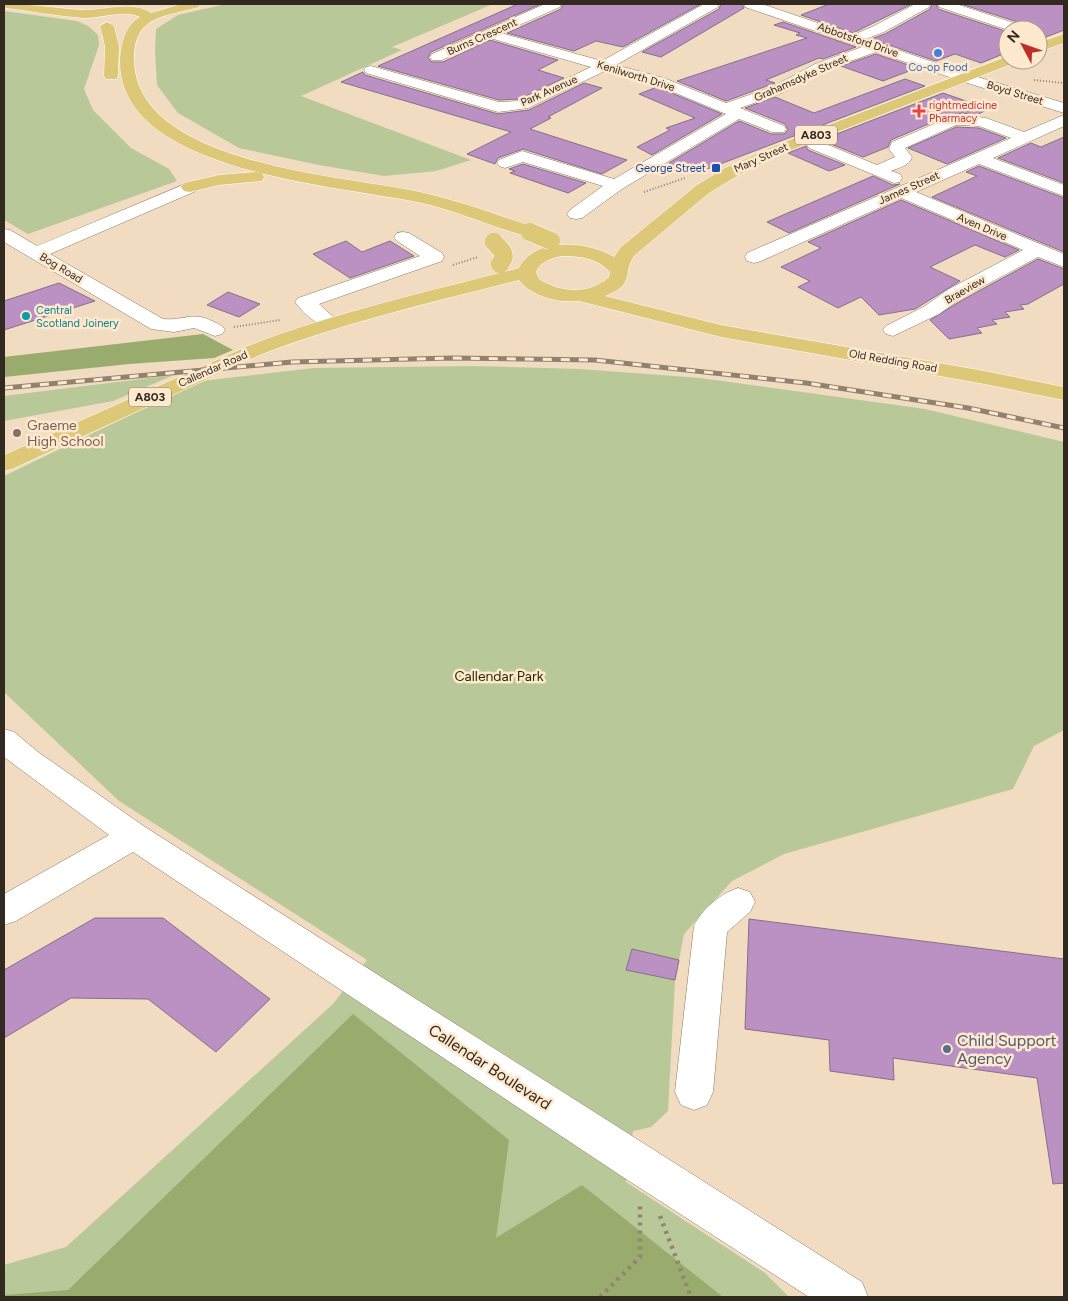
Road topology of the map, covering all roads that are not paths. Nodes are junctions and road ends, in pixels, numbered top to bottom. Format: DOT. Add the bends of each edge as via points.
graph roads {
  1 [pos="6,4"];
  2 [pos="194,4"];
  3 [pos="555,4"];
  4 [pos="713,4"];
  5 [pos="750,4"];
  6 [pos="924,4"];
  7 [pos="944,4"];
  8 [pos="792,7"];
  9 [pos="778,13"];
  10 [pos="143,18"];
  11 [pos="105,20"];
  12 [pos="998,22"];
  13 [pos="489,34"];
  14 [pos="1064,38"];
  15 [pos="854,39"];
  16 [pos="1048,44"];
  17 [pos="876,47"];
  18 [pos="437,57"];
  19 [pos="947,59"];
  20 [pos="973,62"];
  21 [pos="998,65"];
  22 [pos="603,66"];
  23 [pos="931,66"];
  24 [pos="990,68"];
  25 [pos="371,70"];
  26 [pos="966,78"];
  27 [pos="114,95"];
  28 [pos="1064,108"];
  29 [pos="732,111"];
  30 [pos="1064,120"];
  31 [pos="137,125"];
  32 [pos="1024,137"];
  33 [pos="809,142"];
  34 [pos="979,158"];
  35 [pos="206,163"];
  36 [pos="505,163"];
  37 [pos="877,171"];
  38 [pos="256,177"];
  39 [pos="616,185"];
  40 [pos="190,187"];
  41 [pos="907,189"];
  42 [pos="1064,191"];
  43 [pos="576,214"];
  44 [pos="4,234"];
  45 [pos="403,237"];
  46 [pos="640,240"];
  47 [pos="493,241"];
  48 [pos="1038,250"];
  49 [pos="578,251"];
  50 [pos="36,253"];
  51 [pos="754,257"];
  52 [pos="1064,261"];
  53 [pos="619,275"];
  54 [pos="552,293"];
  55 [pos="581,296"];
  56 [pos="432,297"];
  57 [pos="405,303"];
  58 [pos="330,323"];
  59 [pos="216,330"];
  60 [pos="893,330"];
  61 [pos="722,331"];
  62 [pos="1064,394"];
  63 [pos="4,464"];
  64 [pos="4,740"];
  65 [pos="134,836"];
  66 [pos="738,902"];
  67 [pos="4,911"];
  68 [pos="694,1092"];
  69 [pos="828,1290"];
  1 -- 11 [label="main road" via="84,14"];
  2 -- 10 [label="main road"];
  3 -- 13 [label="street, Burns Crescent"];
  4 -- 22 [label="street, Park Avenue"];
  5 -- 9 [label="street, Abbotsford Drive"];
  6 -- 15 [label="street, Grahamsdyke Street"];
  7 -- 12 [label="street"];
  8 -- 9 [label="street"];
  9 -- 15 [label="street, Abbotsford Drive"];
  10 -- 11 [label="main road" via="128,10"];
  10 -- 49 [label="main road, Old Redding Road, bridge" via="134,29 126,61 132,93 154,121 174,135 220,157 271,171 446,203"];
  11 -- 27 [label="main road" via="112,46 110,62"];
  13 -- 18 [label="street, Burns Crescent"];
  13 -- 22 [label="street, Kenilworth Drive"];
  14 -- 16 [label="main road"];
  15 -- 17 [label="street, Abbotsford Drive"];
  17 -- 23 [label="street, Abbotsford Drive"];
  17 -- 29 [label="street, Grahamsdyke Street" via="820,67"];
  19 -- 23 [label="street"];
  20 -- 24 [label="street"];
  21 -- 24 [label="main road, Mary Street / A803"];
  22 -- 25 [label="street, Park Avenue" via="523,105 498,108"];
  22 -- 29 [label="street, Kenilworth Drive" via="659,81"];
  23 -- 26 [label="street, Abbotsford Drive"];
  24 -- 26 [label="main road, Mary Street / A803"];
  26 -- 28 [label="street, Boyd Street"];
  26 -- 33 [label="main road, Mary Street / A803"];
  29 -- 33 [label="street, Kenilworth Drive"];
  29 -- 39 [label="street, Grahamsdyke Street"];
  30 -- 32 [label="street, James Street"];
  31 -- 35 [label="main road"];
  32 -- 34 [label="street, James Street"];
  32 -- 37 [label="street" via="981,122 958,120 898,145 903,160"];
  33 -- 37 [label="street"];
  33 -- 46 [label="main road, Mary Street / A803" via="750,163 715,181"];
  34 -- 41 [label="street, James Street"];
  34 -- 42 [label="street"];
  35 -- 38 [label="main road"];
  35 -- 40 [label="main road" via="204,176"];
  36 -- 39 [label="street" via="522,156"];
  37 -- 41 [label="street"];
  38 -- 40 [label="main road" via="219,180"];
  38 -- 47 [label="main road" via="418,212"];
  39 -- 43 [label="street, Grahamsdyke Street"];
  40 -- 50 [label="street"];
  41 -- 48 [label="street, Aven Drive"];
  41 -- 51 [label="street, James Street"];
  44 -- 50 [label="street, Bog Road"];
  45 -- 58 [label="street" via="435,257 305,302"];
  46 -- 49 [label="main road, Mary Street / A803" via="603,251"];
  46 -- 53 [label="main road, Mary Street / A803" via="621,260"];
  47 -- 49 [label="main road, A803" via="545,255"];
  47 -- 54 [label="main road, A803" via="532,284"];
  47 -- 56 [label="main road, Callendar Road / A803"];
  47 -- 57 [label="main road, bridge" via="503,252 500,264"];
  48 -- 52 [label="street, Aven Drive"];
  48 -- 60 [label="street, Braeview"];
  49 -- 53 [label="main road, Old Redding Road" via="610,260"];
  50 -- 59 [label="street, Bog Road" via="118,303 145,298"];
  53 -- 55 [label="main road, A803" via="604,290"];
  53 -- 61 [label="main road, Old Redding Road" via="642,295"];
  54 -- 55 [label="main road, A803"];
  54 -- 56 [label="main road, Callendar Road / A803"];
  55 -- 61 [label="main road, Old Redding Road"];
  56 -- 57 [label="main road, Callendar Road / A803"];
  57 -- 58 [label="main road, Callendar Road / A803"];
  58 -- 63 [label="main road, Callendar Road / A803" via="255,350"];
  61 -- 62 [label="main road, Old Redding Road" via="1004,380"];
  64 -- 65 [label="street, Callendar Boulevard"];
  65 -- 67 [label="street"];
  65 -- 69 [label="street, Callendar Boulevard"];
  66 -- 68 [label="street" via="711,926"];
}
